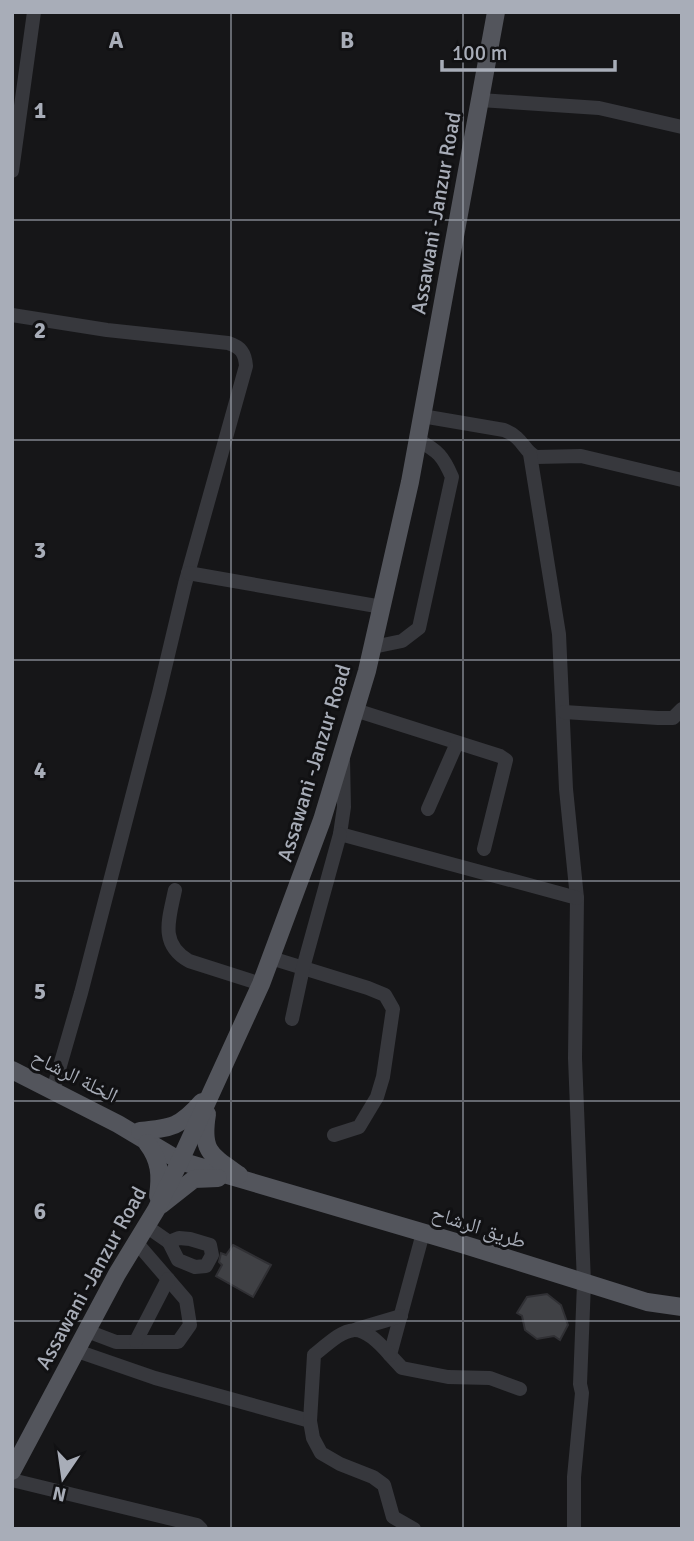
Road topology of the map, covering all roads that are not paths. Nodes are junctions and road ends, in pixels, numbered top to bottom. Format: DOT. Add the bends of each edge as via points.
graph roads {
  1 [pos="34,12"];
  2 [pos="496,12"];
  3 [pos="480,100"];
  4 [pos="682,127"];
  5 [pos="12,171"];
  6 [pos="12,315"];
  7 [pos="422,416"];
  8 [pos="418,440"];
  9 [pos="530,454"];
  10 [pos="682,480"];
  11 [pos="188,573"];
  12 [pos="382,607"];
  13 [pos="373,647"];
  14 [pos="682,709"];
  15 [pos="355,710"];
  16 [pos="564,712"];
  17 [pos="457,743"];
  18 [pos="342,752"];
  19 [pos="428,809"];
  20 [pos="340,834"];
  21 [pos="484,849"];
  22 [pos="174,890"];
  23 [pos="577,898"];
  24 [pos="271,958"];
  25 [pos="303,968"];
  26 [pos="261,984"];
  27 [pos="292,1019"];
  28 [pos="12,1070"];
  29 [pos="53,1090"];
  30 [pos="211,1091"];
  31 [pos="142,1135"];
  32 [pos="334,1135"];
  33 [pos="183,1155"];
  34 [pos="238,1177"];
  35 [pos="156,1210"];
  36 [pos="423,1233"];
  37 [pos="141,1234"];
  38 [pos="169,1242"];
  39 [pos="168,1279"];
  40 [pos="584,1283"];
  41 [pos="682,1307"];
  42 [pos="401,1316"];
  43 [pos="357,1329"];
  44 [pos="87,1331"];
  45 [pos="136,1341"];
  46 [pos="76,1351"];
  47 [pos="390,1355"];
  48 [pos="520,1389"];
  49 [pos="310,1421"];
  50 [pos="12,1471"];
  51 [pos="12,1480"];
  52 [pos="201,1529"];
  53 [pos="414,1529"];
  54 [pos="574,1529"];
  1 -- 5 [label="street"];
  2 -- 3 [label="main road, Assawani -Janzur Road"];
  3 -- 4 [label="street" via="598,107"];
  3 -- 7 [label="main road, Assawani -Janzur Road"];
  6 -- 11 [label="street" via="228,343 242,350 246,366"];
  7 -- 8 [label="main road, Assawani -Janzur Road"];
  7 -- 9 [label="street" via="504,430 522,440"];
  8 -- 12 [label="main road, Assawani -Janzur Road"];
  8 -- 13 [label="street" via="444,458 452,477 422,615 419,628 402,641"];
  9 -- 10 [label="street" via="581,456"];
  9 -- 16 [label="street" via="559,634"];
  11 -- 12 [label="street"];
  11 -- 29 [label="street"];
  12 -- 13 [label="main road, Assawani -Janzur Road"];
  13 -- 15 [label="main road, Assawani -Janzur Road"];
  14 -- 16 [label="street" via="673,718"];
  15 -- 17 [label="street"];
  15 -- 18 [label="main road, Assawani -Janzur Road"];
  16 -- 23 [label="street"];
  17 -- 19 [label="street"];
  17 -- 21 [label="street" via="506,760"];
  18 -- 20 [label="street"];
  18 -- 24 [label="main road, Assawani -Janzur Road"];
  20 -- 23 [label="street"];
  20 -- 25 [label="street"];
  22 -- 26 [label="street" via="168,929 180,956"];
  23 -- 40 [label="street" via="575,1058"];
  24 -- 25 [label="street"];
  24 -- 26 [label="main road, Assawani -Janzur Road"];
  25 -- 27 [label="street"];
  25 -- 32 [label="street" via="385,995 393,1009 377,1097 359,1127"];
  26 -- 30 [label="main road, Assawani -Janzur Road"];
  28 -- 29 [label="main road, الخلة الرشاح"];
  29 -- 31 [label="main road, الخلة الرشاح"];
  30 -- 31 [label="main road" via="182,1122"];
  30 -- 33 [label="main road, Assawani -Janzur Road"];
  30 -- 34 [label="main road" via="206,1144"];
  31 -- 33 [label="main road, الخلة الرشاح"];
  31 -- 35 [label="main road" via="160,1169"];
  33 -- 34 [label="main road, طريق الرشاح"];
  33 -- 35 [label="main road, Assawani -Janzur Road"];
  34 -- 35 [label="main road" via="194,1179"];
  34 -- 36 [label="main road, طريق الرشاح"];
  35 -- 37 [label="main road, Assawani -Janzur Road"];
  36 -- 40 [label="main road, طريق الرشاح"];
  36 -- 42 [label="street"];
  37 -- 38 [label="street"];
  37 -- 39 [label="street"];
  37 -- 44 [label="main road, Assawani -Janzur Road"];
  39 -- 45 [label="street"];
  39 -- 45 [label="street" via="186,1300 190,1325 178,1342"];
  40 -- 41 [label="main road, طريق الرشاح"];
  40 -- 54 [label="street"];
  42 -- 43 [label="street"];
  42 -- 47 [label="street"];
  43 -- 47 [label="street" via="376,1338"];
  43 -- 49 [label="street" via="344,1331 314,1355"];
  44 -- 45 [label="street" via="117,1342"];
  44 -- 46 [label="main road, Assawani -Janzur Road"];
  46 -- 49 [label="street"];
  46 -- 50 [label="main road, Assawani -Janzur Road"];
  47 -- 48 [label="street" via="402,1368 447,1377 490,1378"];
  49 -- 53 [label="street" via="321,1453 384,1485 393,1517"];
  51 -- 52 [label="street"];
}
